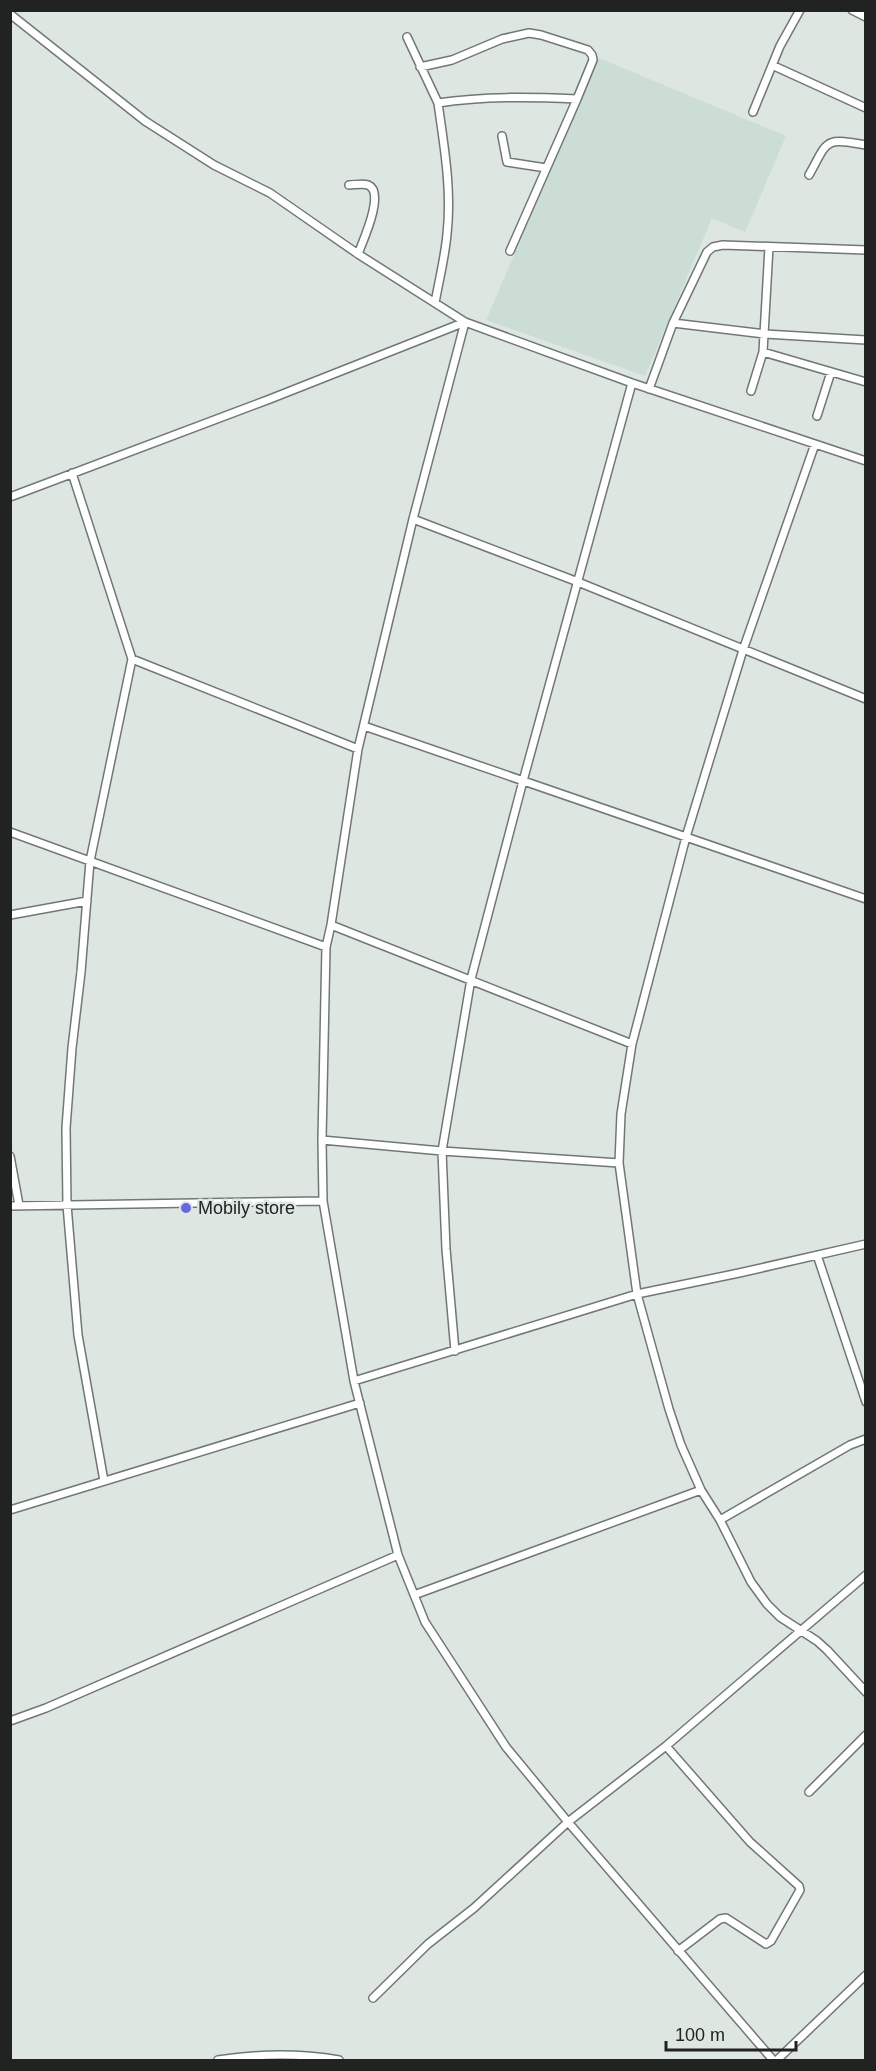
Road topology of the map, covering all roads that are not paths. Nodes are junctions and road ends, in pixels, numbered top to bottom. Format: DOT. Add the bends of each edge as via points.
graph roads {
  1 [pos="800,10"];
  2 [pos="852,10"];
  3 [pos="10,14"];
  4 [pos="866,17"];
  5 [pos="407,37"];
  6 [pos="774,66"];
  7 [pos="420,67"];
  8 [pos="576,99"];
  9 [pos="438,103"];
  10 [pos="866,108"];
  11 [pos="753,111"];
  12 [pos="502,136"];
  13 [pos="866,146"];
  14 [pos="546,168"];
  15 [pos="809,175"];
  16 [pos="349,185"];
  17 [pos="769,247"];
  18 [pos="866,250"];
  19 [pos="510,251"];
  20 [pos="357,254"];
  21 [pos="435,303"];
  22 [pos="465,322"];
  23 [pos="673,323"];
  24 [pos="765,334"];
  25 [pos="866,340"];
  26 [pos="763,352"];
  27 [pos="831,372"];
  28 [pos="866,382"];
  29 [pos="632,383"];
  30 [pos="649,389"];
  31 [pos="751,391"];
  32 [pos="817,416"];
  33 [pos="815,444"];
  34 [pos="866,461"];
  35 [pos="72,473"];
  36 [pos="10,497"];
  37 [pos="413,519"];
  38 [pos="578,582"];
  39 [pos="742,650"];
  40 [pos="132,659"];
  41 [pos="866,699"];
  42 [pos="364,726"];
  43 [pos="358,749"];
  44 [pos="523,781"];
  45 [pos="10,832"];
  46 [pos="686,837"];
  47 [pos="90,861"];
  48 [pos="866,899"];
  49 [pos="87,901"];
  50 [pos="10,915"];
  51 [pos="332,926"];
  52 [pos="326,947"];
  53 [pos="471,980"];
  54 [pos="632,1044"];
  55 [pos="322,1140"];
  56 [pos="442,1151"];
  57 [pos="10,1156"];
  58 [pos="619,1163"];
  59 [pos="323,1201"];
  60 [pos="19,1205"];
  61 [pos="67,1205"];
  62 [pos="10,1206"];
  63 [pos="866,1244"];
  64 [pos="818,1255"];
  65 [pos="637,1294"];
  66 [pos="455,1351"];
  67 [pos="354,1381"];
  68 [pos="866,1402"];
  69 [pos="360,1403"];
  70 [pos="866,1439"];
  71 [pos="104,1482"];
  72 [pos="701,1490"];
  73 [pos="10,1510"];
  74 [pos="720,1520"];
  75 [pos="398,1555"];
  76 [pos="866,1575"];
  77 [pos="414,1595"];
  78 [pos="801,1632"];
  79 [pos="866,1692"];
  80 [pos="10,1721"];
  81 [pos="866,1735"];
  82 [pos="666,1746"];
  83 [pos="809,1792"];
  84 [pos="568,1822"];
  85 [pos="678,1951"];
  86 [pos="866,1975"];
  87 [pos="373,1998"];
  88 [pos="285,2058"];
  89 [pos="218,2061"];
  90 [pos="339,2061"];
  91 [pos="775,2061"];
  1 -- 6 [label="street"];
  2 -- 4 [label="street"];
  3 -- 20 [label="street" via="145,121 214,165 270,193"];
  5 -- 7 [label="street"];
  6 -- 10 [label="street"];
  6 -- 11 [label="street"];
  7 -- 8 [label="street" via="452,60 502,39 529,33 541,35 588,50 592,55"];
  7 -- 9 [label="street"];
  8 -- 9 [label="street" via="506,97"];
  8 -- 14 [label="street"];
  9 -- 21 [label="street" via="448,207"];
  12 -- 14 [label="street" via="511,165"];
  13 -- 15 [label="street" via="831,142"];
  14 -- 19 [label="street"];
  16 -- 20 [label="street" via="368,185 373,193 371,222"];
  17 -- 18 [label="street"];
  17 -- 23 [label="street" via="713,247"];
  17 -- 24 [label="street"];
  20 -- 21 [label="street"];
  21 -- 22 [label="street"];
  22 -- 29 [label="street"];
  22 -- 35 [label="street"];
  22 -- 37 [label="street"];
  23 -- 24 [label="street"];
  23 -- 30 [label="street"];
  24 -- 25 [label="street"];
  24 -- 26 [label="street"];
  26 -- 27 [label="street"];
  26 -- 31 [label="street"];
  27 -- 28 [label="street"];
  27 -- 32 [label="street"];
  29 -- 30 [label="street"];
  29 -- 38 [label="street"];
  30 -- 33 [label="street"];
  33 -- 34 [label="street"];
  33 -- 39 [label="street"];
  35 -- 36 [label="street"];
  35 -- 40 [label="street"];
  37 -- 38 [label="street"];
  37 -- 42 [label="street"];
  38 -- 39 [label="street"];
  38 -- 44 [label="street"];
  39 -- 41 [label="street"];
  39 -- 46 [label="street"];
  40 -- 43 [label="street"];
  40 -- 47 [label="street"];
  42 -- 43 [label="street"];
  42 -- 44 [label="street"];
  43 -- 51 [label="street"];
  44 -- 46 [label="street"];
  44 -- 53 [label="street"];
  45 -- 47 [label="street"];
  46 -- 48 [label="street"];
  46 -- 54 [label="street"];
  47 -- 49 [label="street"];
  47 -- 52 [label="street"];
  49 -- 50 [label="street"];
  49 -- 61 [label="street" via="67,1116"];
  51 -- 52 [label="street"];
  51 -- 53 [label="street"];
  52 -- 55 [label="street"];
  53 -- 54 [label="street"];
  53 -- 56 [label="street"];
  54 -- 58 [label="street" via="621,1114"];
  55 -- 56 [label="street"];
  55 -- 59 [label="street"];
  56 -- 58 [label="street"];
  56 -- 66 [label="street"];
  57 -- 60 [label="street"];
  58 -- 65 [label="street"];
  59 -- 61 [label="street"];
  59 -- 67 [label="street"];
  60 -- 61 [label="street"];
  60 -- 62 [label="street"];
  61 -- 71 [label="street" via="78,1335"];
  63 -- 64 [label="street"];
  64 -- 65 [label="street"];
  64 -- 68 [label="street"];
  65 -- 66 [label="street"];
  65 -- 72 [label="street" via="669,1409"];
  66 -- 67 [label="street"];
  67 -- 69 [label="street"];
  69 -- 71 [label="street"];
  69 -- 75 [label="street"];
  70 -- 74 [label="street"];
  71 -- 73 [label="street"];
  72 -- 74 [label="street"];
  72 -- 77 [label="street"];
  74 -- 78 [label="street" via="751,1582 780,1617"];
  75 -- 77 [label="street"];
  75 -- 80 [label="street"];
  76 -- 78 [label="street"];
  77 -- 84 [label="street" via="425,1622 506,1748"];
  78 -- 79 [label="street" via="827,1650"];
  78 -- 82 [label="street"];
  81 -- 83 [label="street"];
  82 -- 84 [label="street"];
  82 -- 85 [label="street" via="750,1842 800,1890 766,1944 726,1918"];
  84 -- 85 [label="street"];
  84 -- 87 [label="street" via="474,1908 428,1944"];
  85 -- 91 [label="street"];
  86 -- 91 [label="street"];
  88 -- 89 [label="street"];
  88 -- 90 [label="street"];
}
